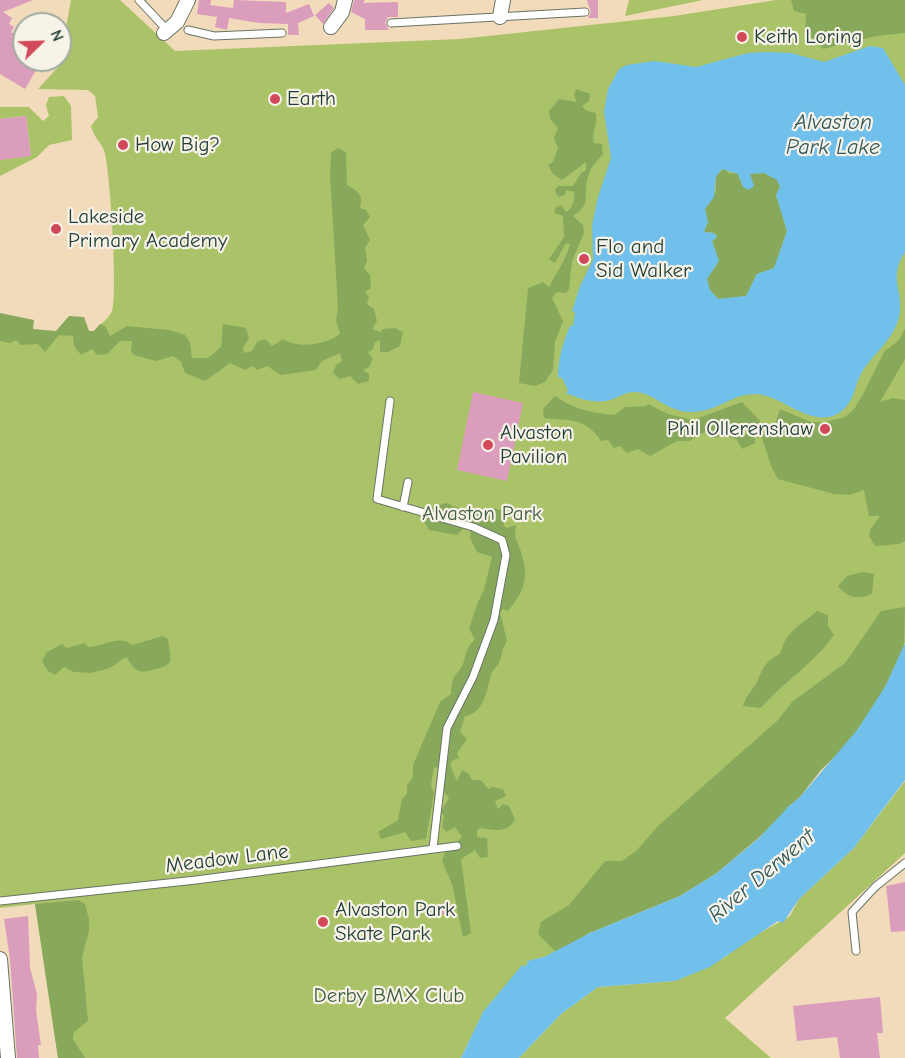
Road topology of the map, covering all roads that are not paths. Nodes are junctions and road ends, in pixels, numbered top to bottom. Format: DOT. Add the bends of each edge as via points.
graph roads {
  1 [pos="139,0"];
  2 [pos="188,0"];
  3 [pos="345,0"];
  4 [pos="503,0"];
  5 [pos="585,12"];
  6 [pos="501,17"];
  7 [pos="391,23"];
  8 [pos="331,27"];
  9 [pos="174,29"];
  10 [pos="282,33"];
  11 [pos="390,401"];
  12 [pos="408,482"];
  13 [pos="403,507"];
  14 [pos="457,846"];
  15 [pos="433,848"];
  16 [pos="905,863"];
  17 [pos="0,901"];
  18 [pos="856,951"];
  19 [pos="0,959"];
  20 [pos="5,1054"];
  1 -- 9 [label="lane"];
  2 -- 9 [label="street"];
  3 -- 8 [label="street"];
  4 -- 6 [label="street"];
  5 -- 6 [label="lane"];
  6 -- 7 [label="lane"];
  9 -- 10 [label="lane" via="214,36"];
  11 -- 13 [label="lane" via="377,499"];
  12 -- 13 [label="lane"];
  13 -- 15 [label="lane" via="473,526 502,540 506,555 494,620 473,677 447,728"];
  14 -- 15 [label="lane, Meadow Lane"];
  15 -- 17 [label="lane, Meadow Lane" via="274,871"];
  16 -- 18 [label="lane" via="852,912"];
  19 -- 20 [label="street"];
}
